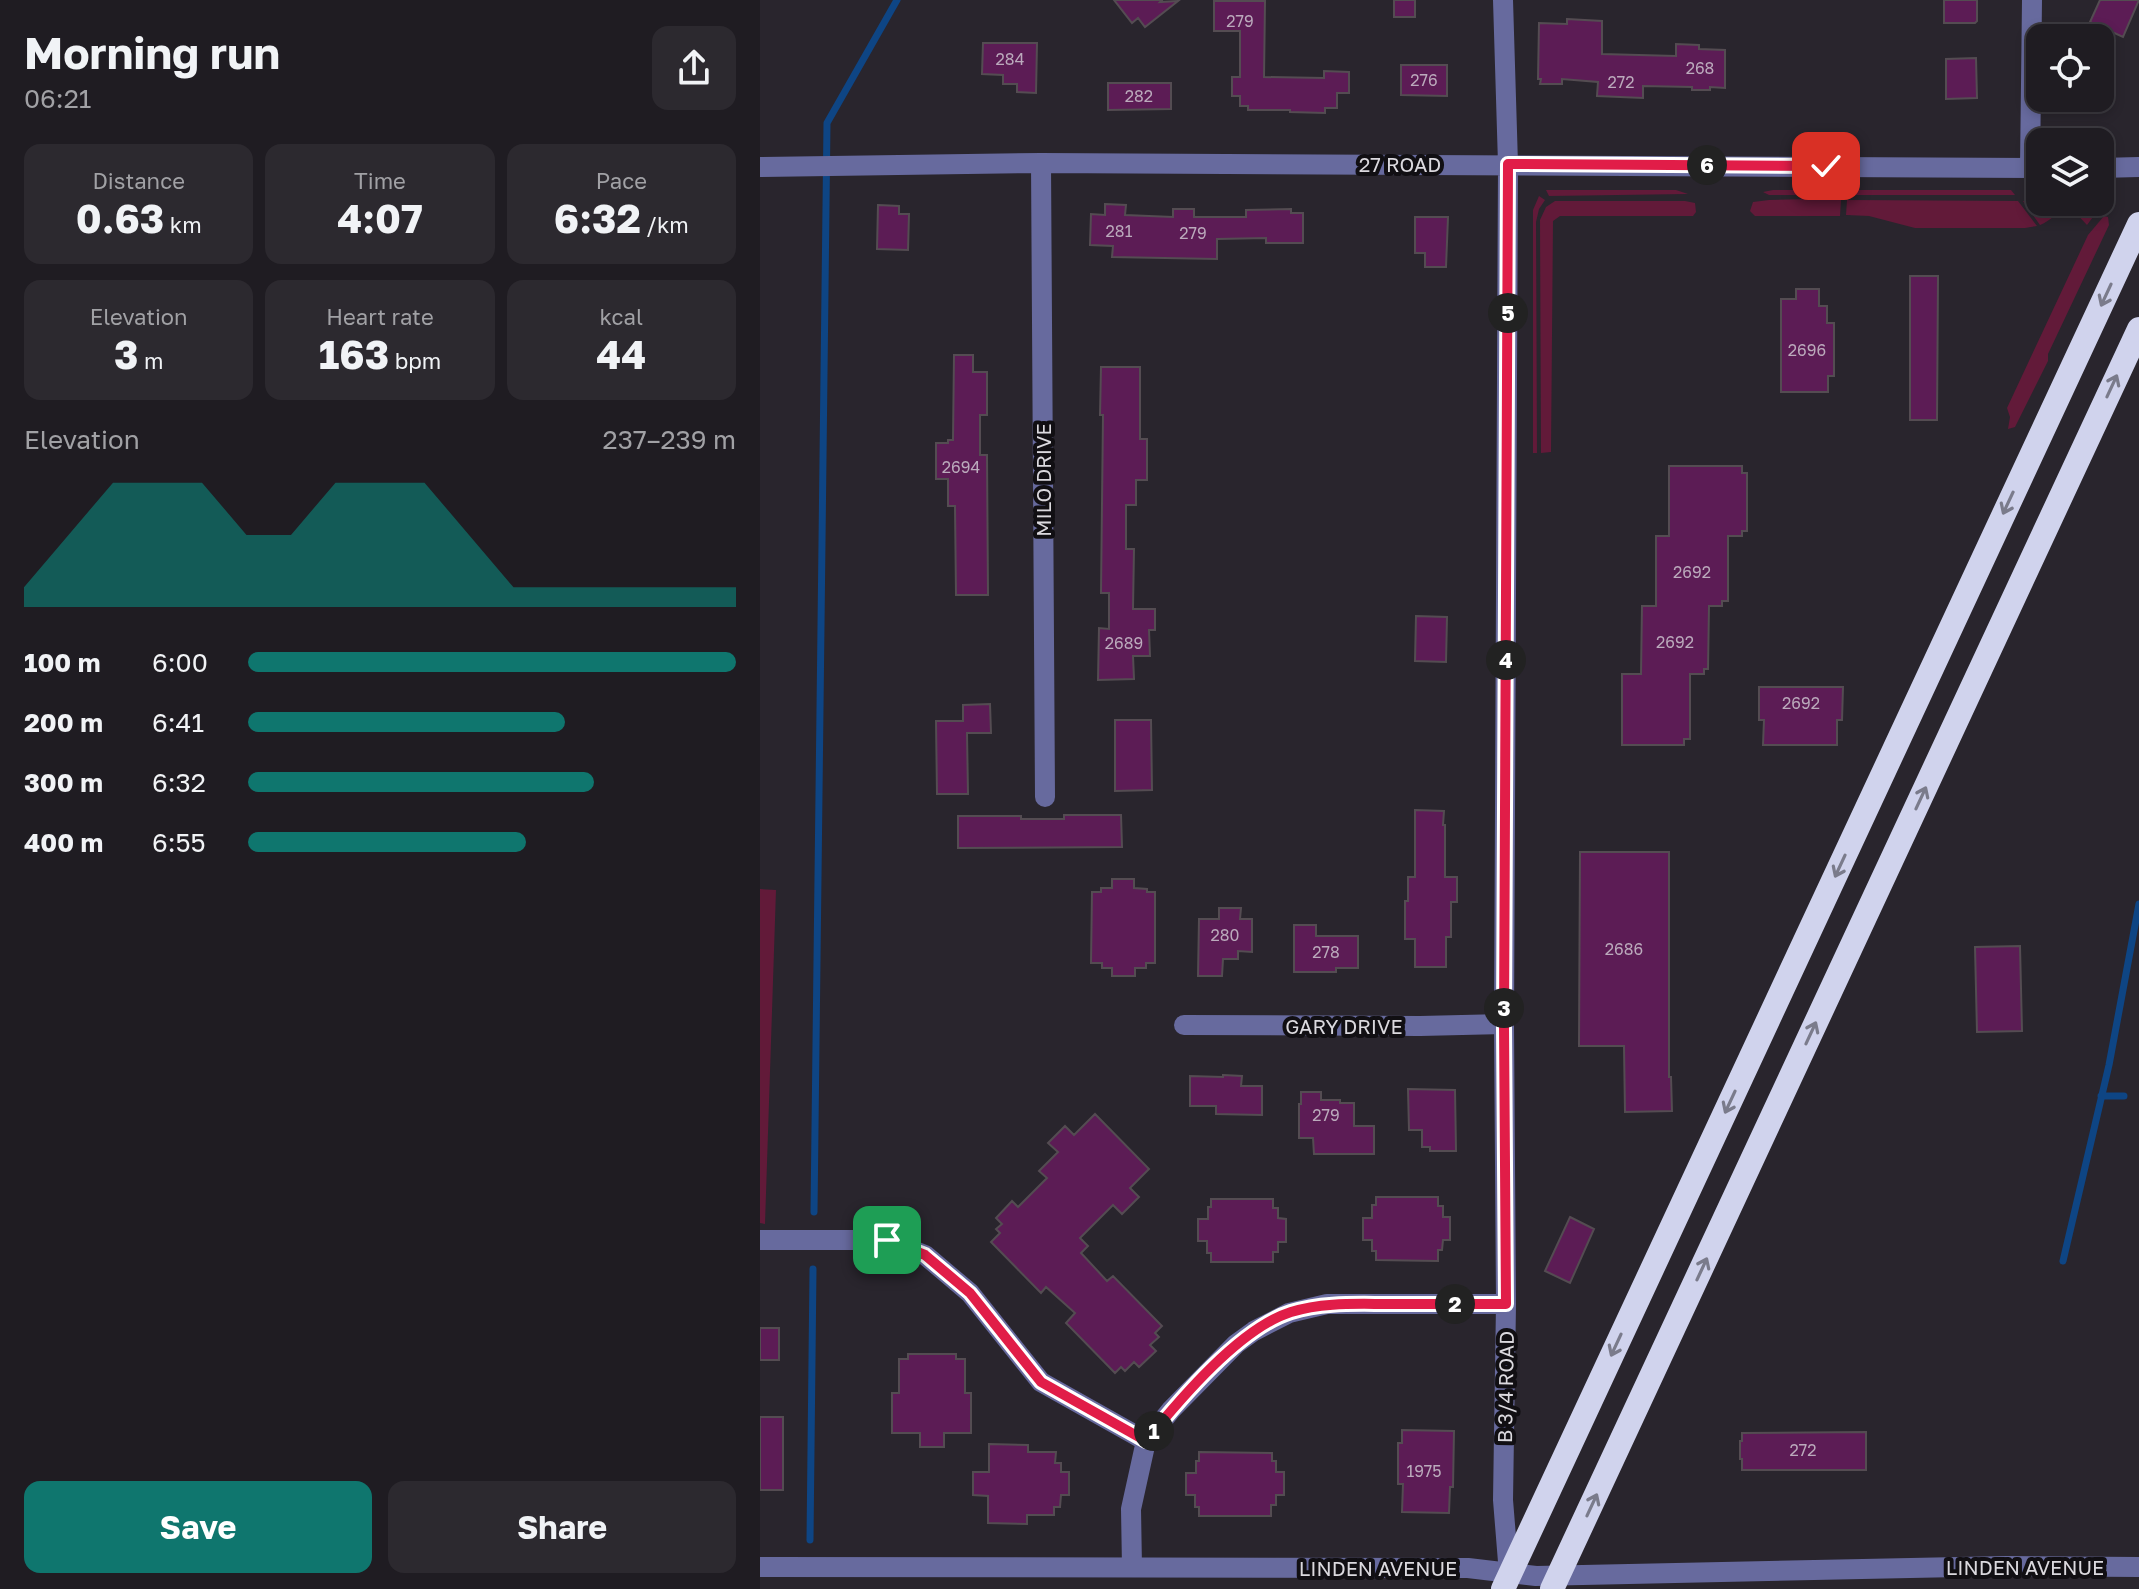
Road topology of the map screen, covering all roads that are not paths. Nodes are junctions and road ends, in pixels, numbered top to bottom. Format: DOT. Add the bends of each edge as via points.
graph roads {
  1 [pos="1503,0"];
  2 [pos="2032,0"];
  3 [pos="2034,128"];
  4 [pos="1041,163"];
  5 [pos="1508,164"];
  6 [pos="760,167"];
  7 [pos="2139,167"];
  8 [pos="2026,168"];
  9 [pos="2114,168"];
  10 [pos="2139,224"];
  11 [pos="2139,329"];
  12 [pos="1045,797"];
  13 [pos="1504,1024"];
  14 [pos="1184,1025"];
  15 [pos="760,1240"];
  16 [pos="1506,1304"];
  17 [pos="1146,1441"];
  18 [pos="760,1567"];
  19 [pos="1132,1567"];
  20 [pos="2139,1567"];
  21 [pos="1880,1579"];
  22 [pos="1506,1582"];
  23 [pos="1556,1582"];
  1 -- 5 [label="street, B 3/4 ROAD"];
  2 -- 3 [label="street"];
  4 -- 5 [label="street, 27 ROAD"];
  4 -- 6 [label="street, 27 ROAD"];
  4 -- 12 [label="street, MILO DRIVE"];
  5 -- 8 [label="street, 27 ROAD"];
  5 -- 13 [label="street, B 3/4 ROAD"];
  7 -- 9 [label="street"];
  10 -- 22 [label="highway, one-way"];
  23 -- 11 [label="highway, one-way"];
  13 -- 14 [label="street, GARY DRIVE"];
  13 -- 16 [label="street, B 3/4 ROAD"];
  15 -- 17 [label="street" via="887,1240 925,1255 970,1293 1041,1382"];
  16 -- 17 [label="street" via="1327,1304 1289,1313 1236,1344"];
  16 -- 22 [label="street, B 3/4 ROAD"];
  17 -- 19 [label="street" via="1131,1509"];
  18 -- 19 [label="street, LINDEN AVENUE"];
  19 -- 22 [label="street, LINDEN AVENUE" via="1468,1568"];
  20 -- 21 [label="street, LINDEN AVENUE" via="2007,1566"];
  21 -- 23 [label="street, LINDEN AVENUE"];
  22 -- 23 [label="street, LINDEN AVENUE"];
}
